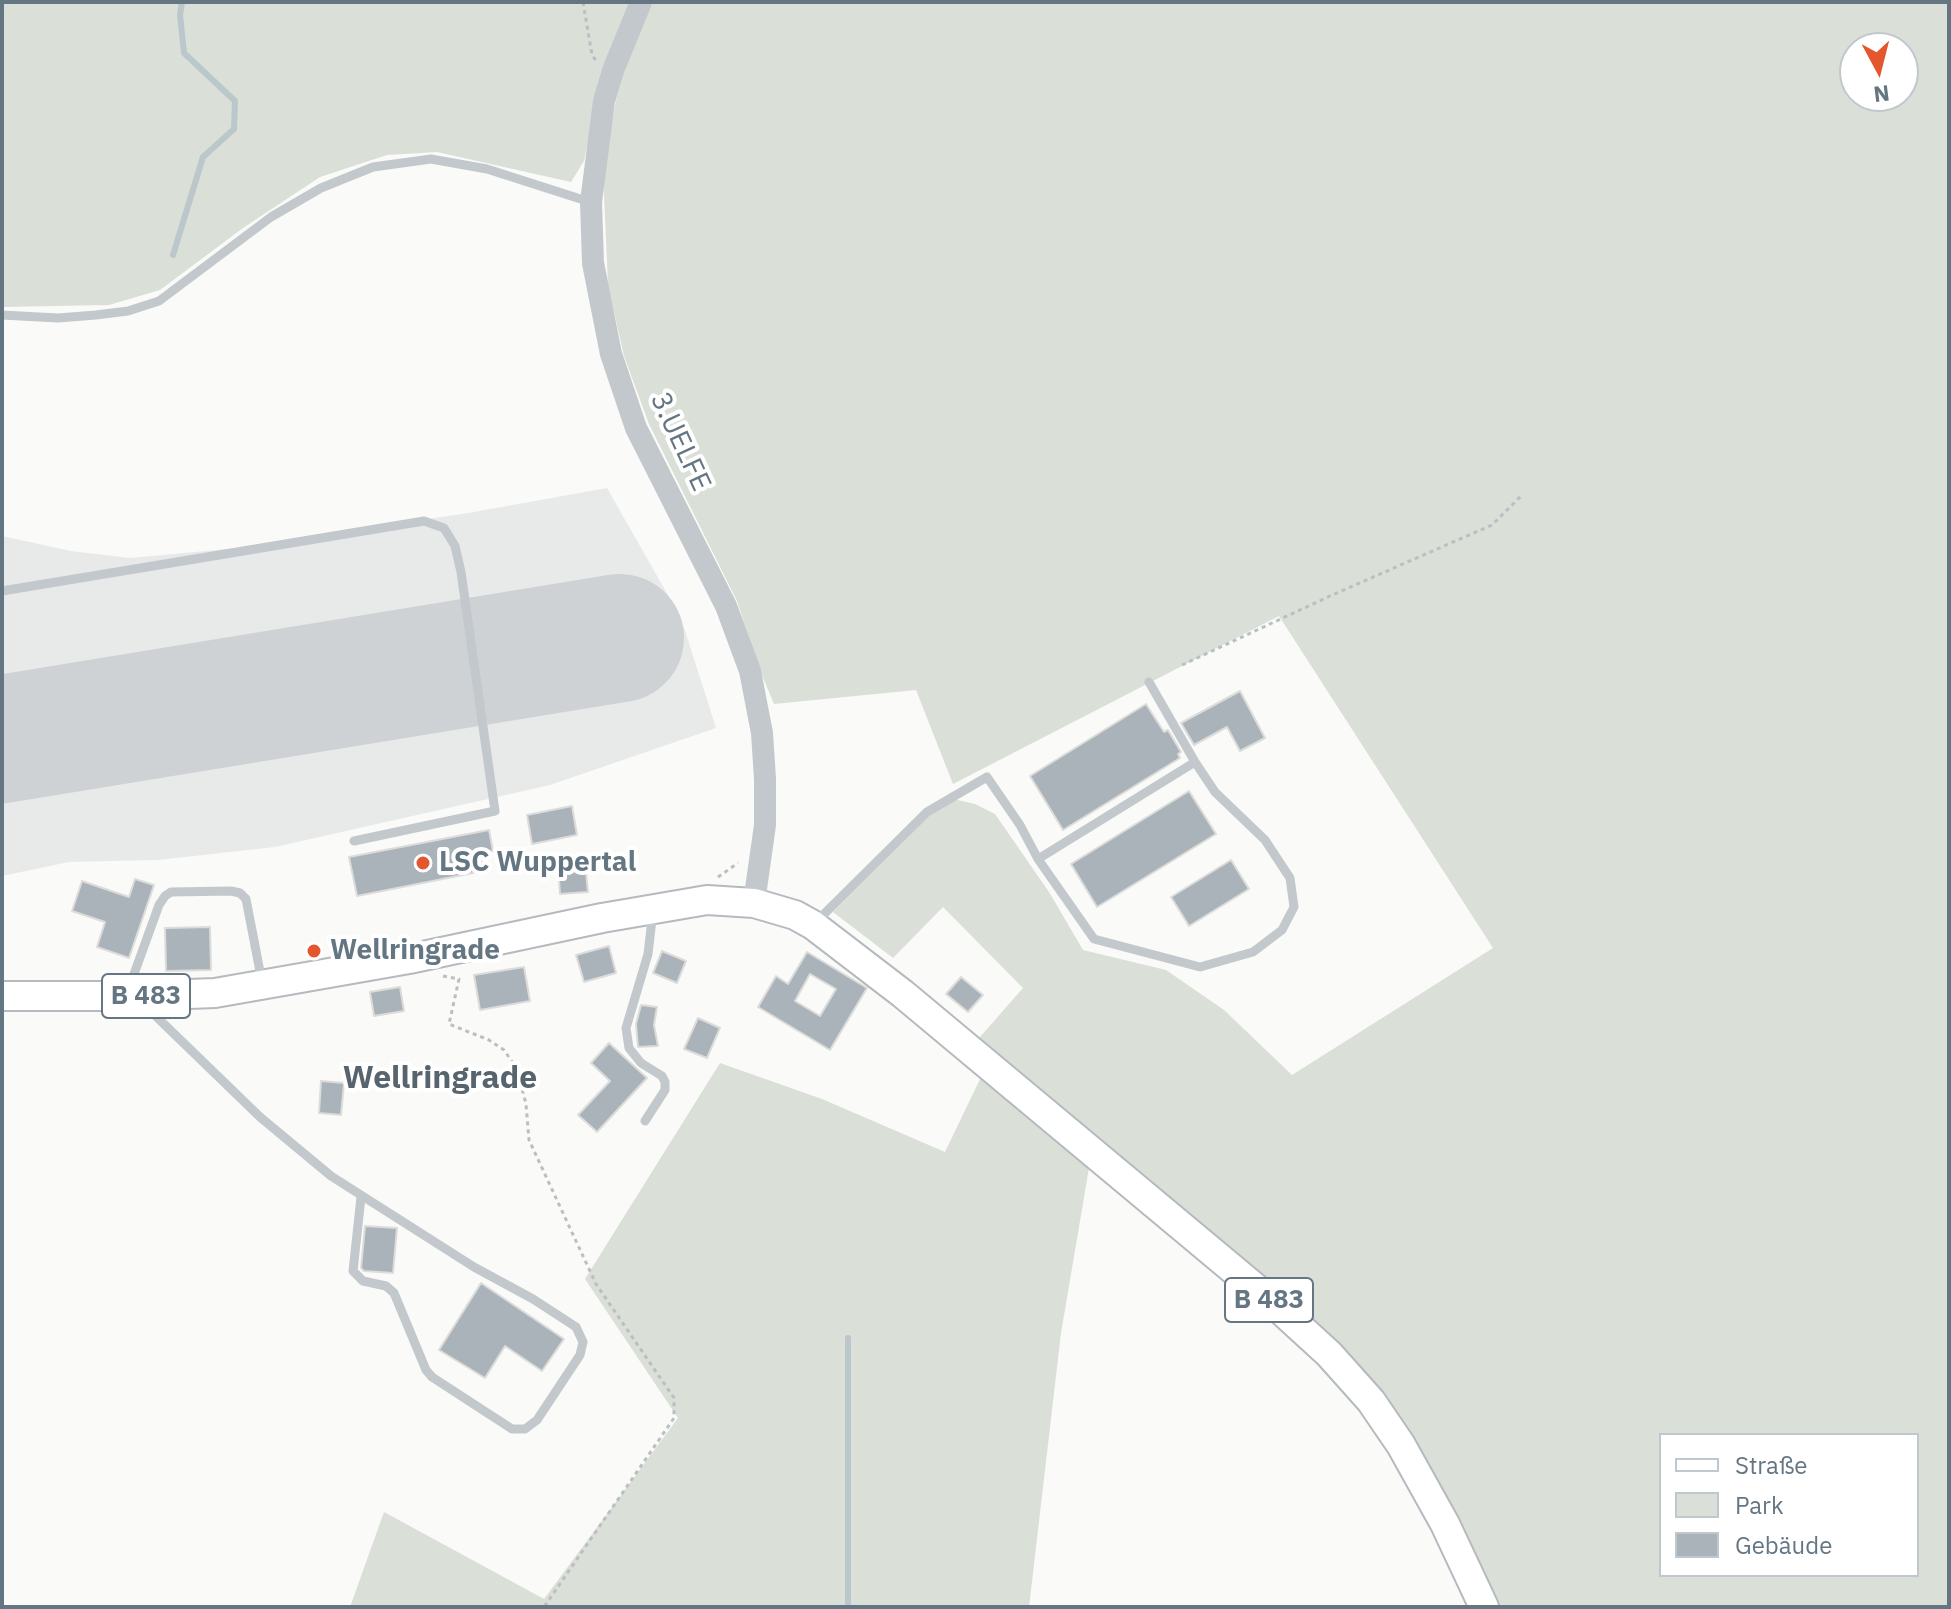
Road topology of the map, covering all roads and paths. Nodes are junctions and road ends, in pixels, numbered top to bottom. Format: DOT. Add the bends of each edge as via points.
graph roads {
  1 [pos="583,2"];
  2 [pos="641,2"];
  3 [pos="614,68"];
  4 [pos="591,202"];
  5 [pos="2,315"];
  6 [pos="1522,495"];
  7 [pos="2,591"];
  8 [pos="1182,665"];
  9 [pos="1149,682"];
  10 [pos="1195,762"];
  11 [pos="354,841"];
  12 [pos="1038,859"];
  13 [pos="754,903"];
  14 [pos="654,908"];
  15 [pos="813,925"];
  16 [pos="409,959"];
  17 [pos="262,986"];
  18 [pos="2,996"];
  19 [pos="135,996"];
  20 [pos="645,1121"];
  21 [pos="361,1197"];
  22 [pos="544,1607"];
  23 [pos="1484,1607"];
  1 -- 3 [label="path" via="592,55 597,64"];
  2 -- 3 [label="street, 3.UELFE"];
  3 -- 4 [label="street, 3.UELFE" via="604,101"];
  4 -- 5 [label="lane" via="487,169 431,159 373,167 321,188 271,217 159,301 96,315"];
  4 -- 13 [label="street, 3.UELFE" via="593,263 611,354 636,428 726,606 750,671 765,779 765,825"];
  6 -- 8 [label="path" via="1492,525"];
  7 -- 11 [label="lane" via="424,521 444,528 461,572 495,811"];
  9 -- 10 [label="lane"];
  10 -- 12 [label="lane"];
  10 -- 12 [label="lane" via="1215,792 1265,840 1290,878 1294,907 1282,930 1253,952 1200,967 1094,939"];
  12 -- 15 [label="lane" via="987,777 927,812"];
  13 -- 14 [label="main road, B 483" via="707,900"];
  13 -- 15 [label="main road, B 483"];
  14 -- 16 [label="main road, B 483"];
  14 -- 20 [label="lane" via="648,954 626,1028 629,1048 665,1082"];
  15 -- 23 [label="main road, B 483" via="1329,1354 1401,1445"];
  16 -- 17 [label="main road, B 483"];
  16 -- 22 [label="path" via="420,970 459,979 449,1024 489,1040 517,1069 529,1140 596,1284 674,1398 674,1418"];
  17 -- 19 [label="main road, B 483"];
  17 -- 19 [label="lane" via="246,899 240,893 171,892 154,919 134,974"];
  18 -- 19 [label="main road, B 483"];
  19 -- 21 [label="lane" via="260,1117"];
  21 -- 21 [label="lane" via="353,1271 363,1281 394,1293 432,1377 512,1429 525,1429 537,1420 580,1355 583,1342 576,1327"];
}
